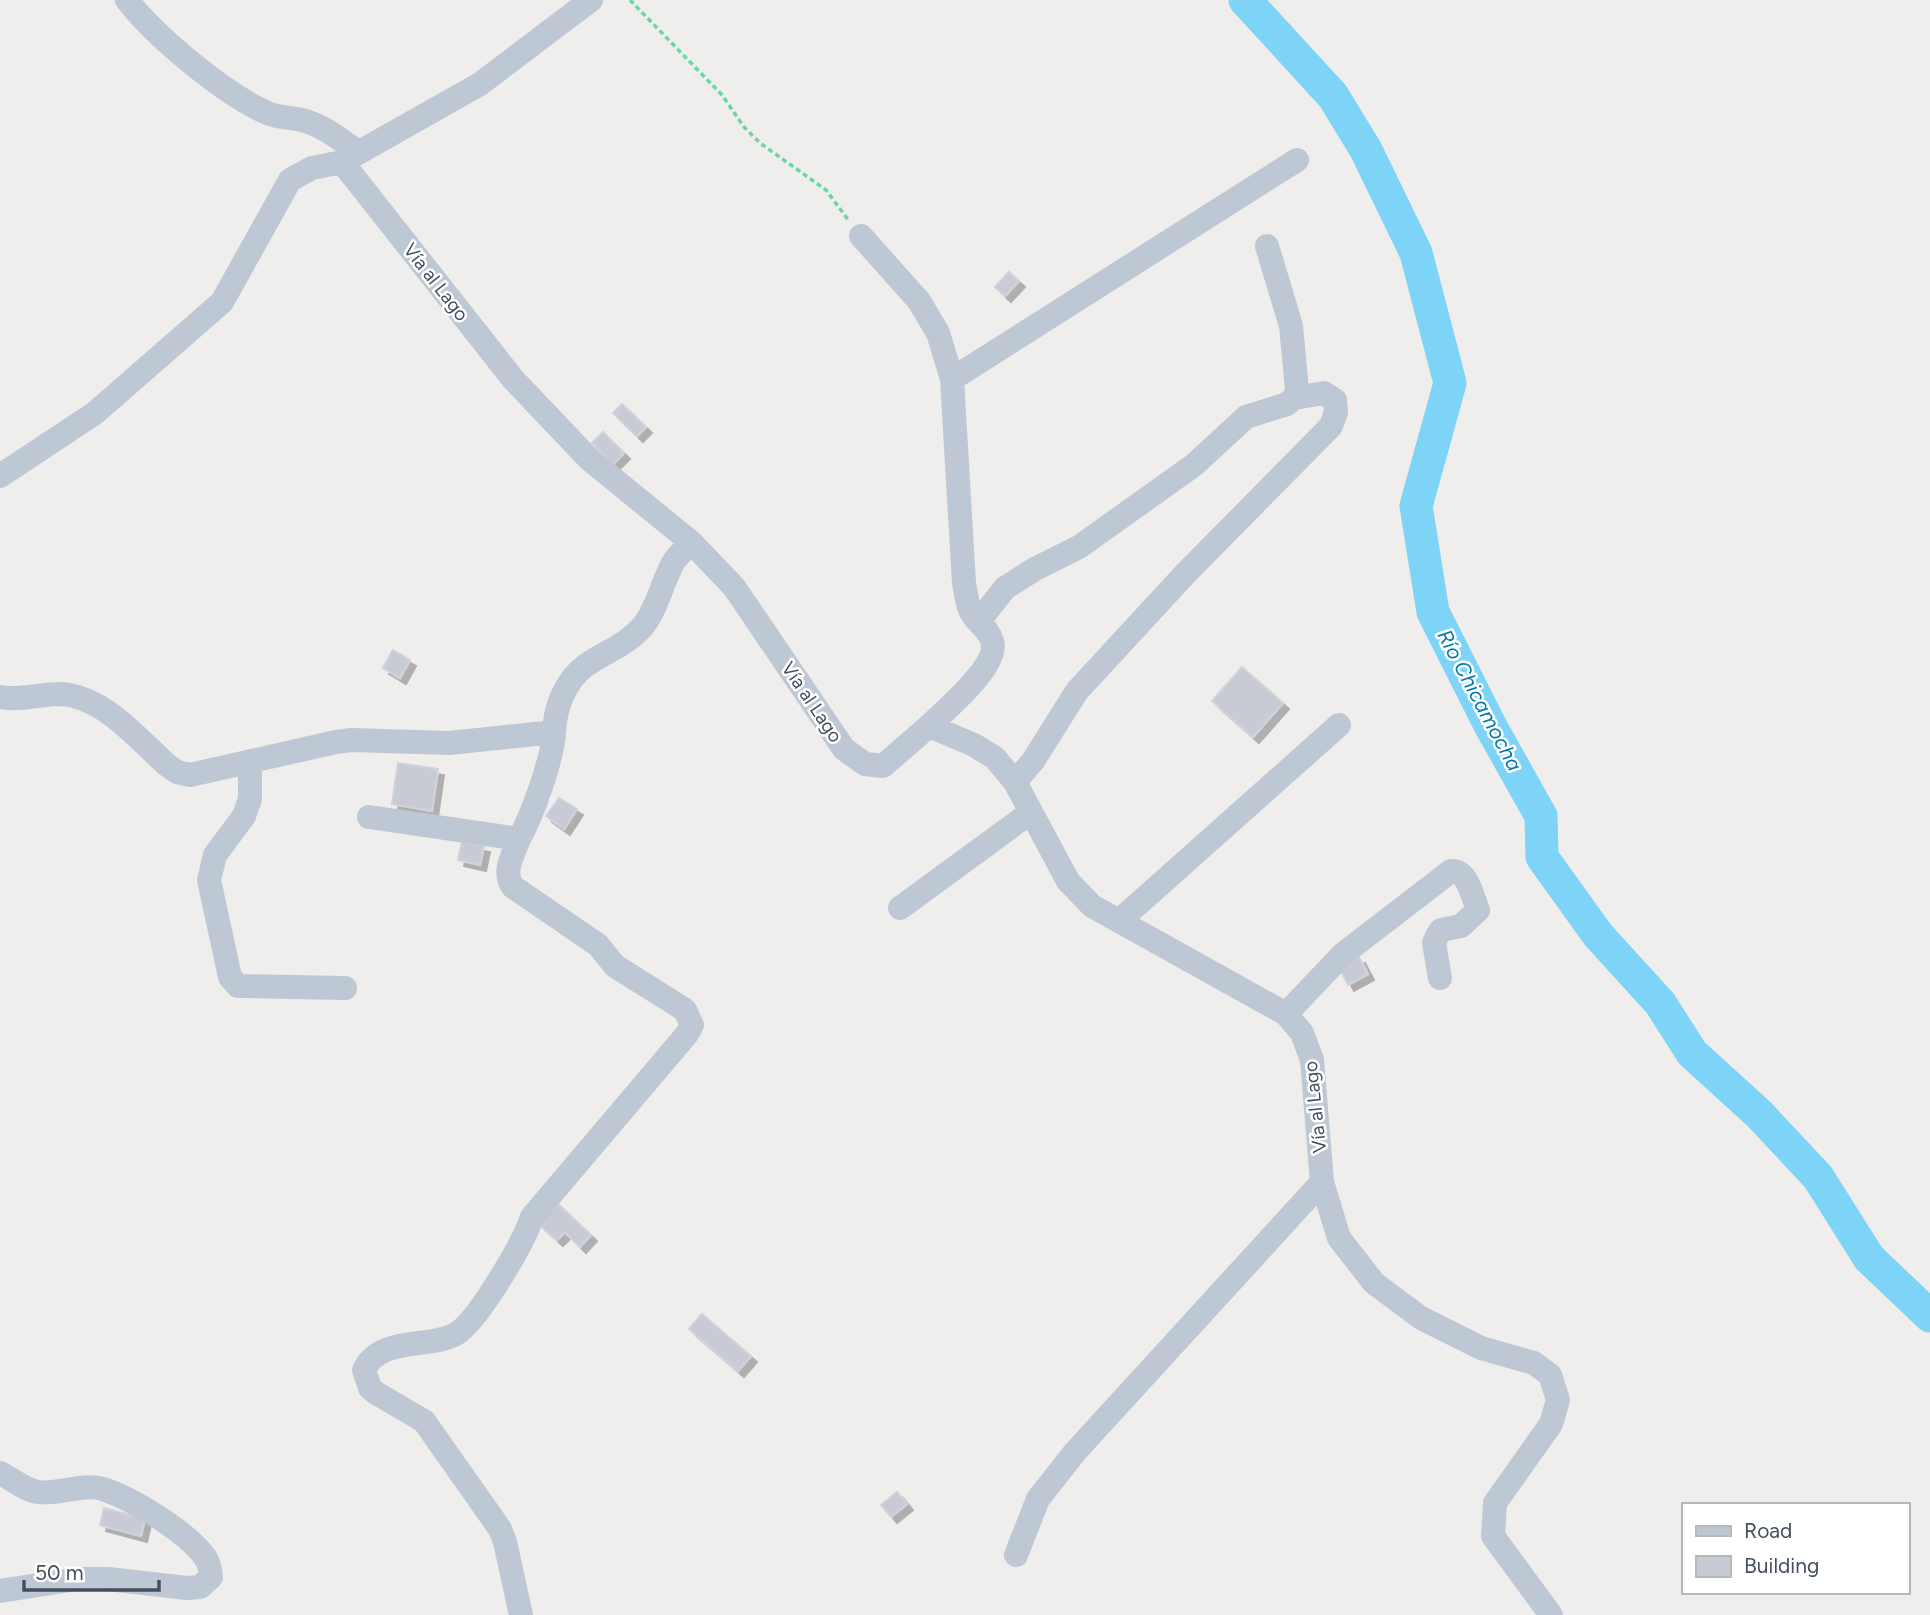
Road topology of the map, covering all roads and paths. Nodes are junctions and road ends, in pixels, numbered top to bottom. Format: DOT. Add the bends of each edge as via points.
graph roads {
  1 [pos="127,0"];
  2 [pos="591,0"];
  3 [pos="630,0"];
  4 [pos="350,157"];
  5 [pos="1297,160"];
  6 [pos="861,236"];
  7 [pos="1267,246"];
  8 [pos="952,379"];
  9 [pos="1294,398"];
  10 [pos="0,475"];
  11 [pos="691,543"];
  12 [pos="979,621"];
  13 [pos="0,697"];
  14 [pos="1339,725"];
  15 [pos="929,726"];
  16 [pos="554,733"];
  17 [pos="250,761"];
  18 [pos="1015,782"];
  19 [pos="1031,812"];
  20 [pos="369,817"];
  21 [pos="519,839"];
  22 [pos="900,908"];
  23 [pos="1119,921"];
  24 [pos="1440,978"];
  25 [pos="345,988"];
  26 [pos="1286,1014"];
  27 [pos="1322,1182"];
  28 [pos="0,1473"];
  29 [pos="1016,1555"];
  30 [pos="0,1591"];
  31 [pos="521,1615"];
  32 [pos="1551,1615"];
  1 -- 4 [label="street, Vía al Lago" via="168,41 239,99 283,119 320,127"];
  2 -- 4 [label="street" via="480,84"];
  3 -- 6 [label="path" via="722,95 744,127 826,190"];
  4 -- 10 [label="street" via="290,180 222,302 95,413"];
  4 -- 11 [label="street, Vía al Lago" via="513,379 589,459"];
  5 -- 8 [label="street"];
  6 -- 8 [label="street" via="919,301 938,332"];
  7 -- 9 [label="street" via="1291,326"];
  8 -- 12 [label="street" via="964,583 971,614"];
  9 -- 12 [label="street" via="1246,417 1194,465 1079,547 1005,588"];
  9 -- 18 [label="street" via="1324,393 1335,400 1331,426 1077,691"];
  11 -- 15 [label="street, Vía al Lago" via="734,587 844,749 865,764 883,766"];
  11 -- 16 [label="street" via="673,564 645,624 627,641 583,667 571,682 554,718"];
  12 -- 15 [label="street" via="992,638 993,656"];
  13 -- 17 [label="street" via="60,694 85,698 177,772 190,775"];
  14 -- 23 [label="street"];
  15 -- 18 [label="street, Vía al Lago" via="995,758"];
  16 -- 17 [label="street" via="449,743 344,741"];
  16 -- 21 [label="street"];
  17 -- 25 [label="street" via="250,799 244,816 215,855 209,880 230,977 238,986"];
  18 -- 19 [label="street, Vía al Lago"];
  19 -- 22 [label="street"];
  19 -- 23 [label="street, Vía al Lago" via="1068,881 1092,906"];
  20 -- 21 [label="street"];
  21 -- 31 [label="street" via="507,873 513,887 598,945 615,966 685,1010 692,1025 532,1217 499,1280 461,1330 443,1339 391,1348 373,1358 364,1370 376,1394 431,1429 500,1529"];
  23 -- 26 [label="street, Vía al Lago"];
  24 -- 26 [label="street" via="1437,936 1441,930 1461,926 1478,910 1464,875 1458,871 1451,871 1343,954"];
  26 -- 27 [label="street, Vía al Lago" via="1302,1033 1312,1060"];
  27 -- 29 [label="street" via="1075,1452 1038,1499"];
  27 -- 32 [label="street, Vía al Lago" via="1339,1238 1374,1283 1421,1318 1481,1348 1534,1363 1550,1375 1558,1400 1551,1423 1495,1503 1493,1536"];
  28 -- 30 [label="street" via="39,1492 102,1489 152,1513 204,1556 211,1577 200,1587 187,1588 77,1579"];
}
